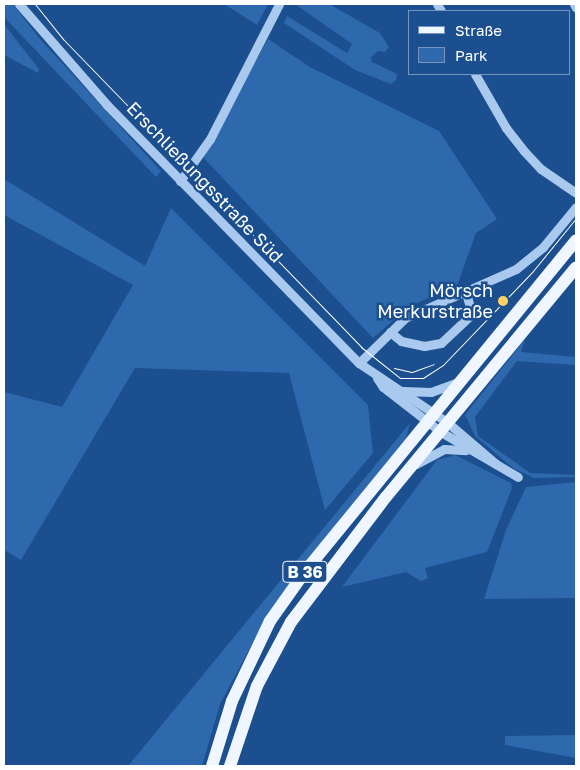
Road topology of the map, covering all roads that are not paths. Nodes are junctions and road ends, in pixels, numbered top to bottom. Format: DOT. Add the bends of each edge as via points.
graph roads {
  1 [pos="19,4"];
  2 [pos="279,4"];
  3 [pos="574,4"];
  4 [pos="576,8"];
  5 [pos="476,75"];
  6 [pos="180,180"];
  7 [pos="576,193"];
  8 [pos="576,207"];
  9 [pos="576,240"];
  10 [pos="576,267"];
  11 [pos="466,293"];
  12 [pos="390,332"];
  13 [pos="359,363"];
  14 [pos="375,376"];
  15 [pos="460,382"];
  16 [pos="398,389"];
  17 [pos="430,417"];
  18 [pos="445,427"];
  19 [pos="473,453"];
  20 [pos="496,464"];
  21 [pos="412,467"];
  22 [pos="518,477"];
  23 [pos="212,766"];
  24 [pos="230,766"];
  1 -- 6 [label="street, Erschließungsstraße Süd" via="48,41"];
  2 -- 6 [label="street" via="210,139"];
  3 -- 4 [label="street"];
  5 -- 7 [label="street" via="506,128 524,151 541,168"];
  6 -- 13 [label="street, Erschließungsstraße Süd"];
  8 -- 11 [label="street" via="527,261"];
  9 -- 15 [label="main road, B 36"];
  10 -- 18 [label="main road, B 36"];
  11 -- 12 [label="street" via="419,310"];
  11 -- 12 [label="street" via="472,314 441,343 417,345 401,341"];
  12 -- 13 [label="street"];
  13 -- 14 [label="street, Erschließungsstraße Süd"];
  14 -- 16 [label="street, Erschließungsstraße Süd"];
  14 -- 17 [label="street, Erschließungsstraße Süd" via="383,387"];
  15 -- 16 [label="street, Erschließungsstraße Süd" via="423,393"];
  15 -- 17 [label="main road, B 36"];
  16 -- 17 [label="street, Erschließungsstraße Süd"];
  17 -- 18 [label="street, Erschließungsstraße Süd"];
  17 -- 23 [label="main road, B 36" via="307,569 270,621 232,701"];
  18 -- 19 [label="street"];
  18 -- 20 [label="street"];
  18 -- 21 [label="main road, B 36"];
  19 -- 20 [label="street"];
  19 -- 21 [label="street" via="460,448 444,449"];
  20 -- 22 [label="street"];
  21 -- 24 [label="main road, B 36" via="291,622 257,686"];
}
